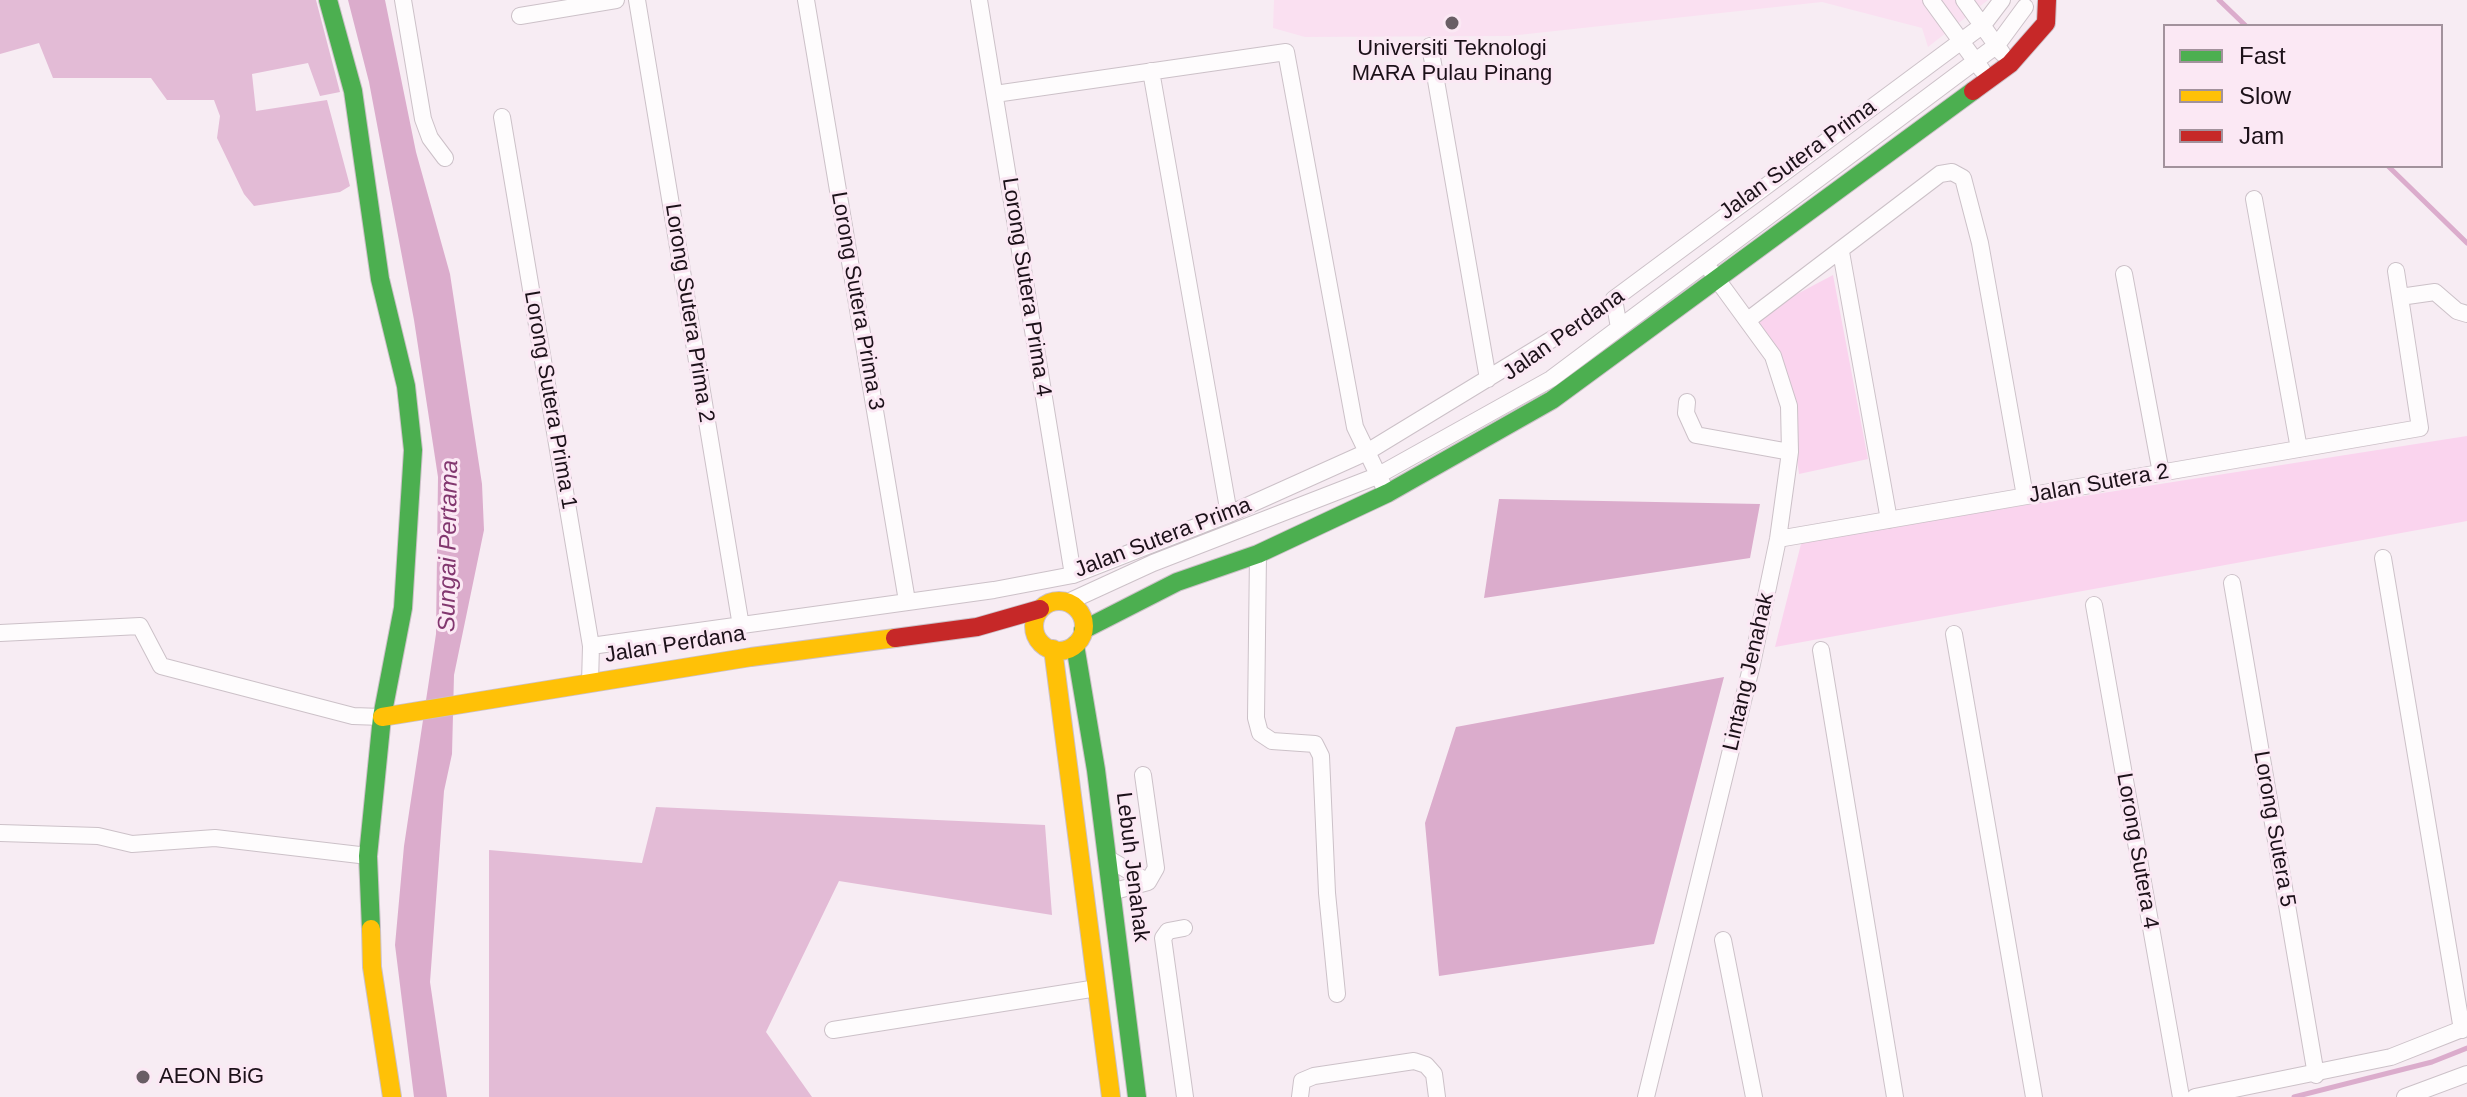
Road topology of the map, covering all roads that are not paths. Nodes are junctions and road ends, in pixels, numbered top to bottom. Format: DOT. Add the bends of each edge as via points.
graph roads {
  1 [pos="328,0"];
  2 [pos="403,0"];
  3 [pos="616,0"];
  4 [pos="637,0"];
  5 [pos="806,0"];
  6 [pos="979,0"];
  7 [pos="1931,0"];
  8 [pos="1964,0"];
  9 [pos="2002,0"];
  10 [pos="2047,0"];
  11 [pos="2025,7"];
  12 [pos="520,16"];
  13 [pos="1983,25"];
  14 [pos="1961,40"];
  15 [pos="1997,45"];
  16 [pos="1430,46"];
  17 [pos="1975,61"];
  18 [pos="2010,64"];
  19 [pos="1151,71"];
  20 [pos="1989,80"];
  21 [pos="995,94"];
  22 [pos="502,117"];
  23 [pos="445,158"];
  24 [pos="2254,199"];
  25 [pos="1841,252"];
  26 [pos="1705,264"];
  27 [pos="2396,271"];
  28 [pos="2124,274"];
  29 [pos="1718,281"];
  30 [pos="2400,297"];
  31 [pos="2467,314"];
  32 [pos="1748,320"];
  33 [pos="1619,328"];
  34 [pos="1554,338"];
  35 [pos="1488,379"];
  36 [pos="1687,402"];
  37 [pos="2299,449"];
  38 [pos="1367,452"];
  39 [pos="1790,452"];
  40 [pos="2161,473"];
  41 [pos="1377,476"];
  42 [pos="1388,493"];
  43 [pos="2025,496"];
  44 [pos="1229,514"];
  45 [pos="1889,520"];
  46 [pos="1778,539"];
  47 [pos="1258,554"];
  48 [pos="2383,558"];
  49 [pos="1073,575"];
  50 [pos="2232,583"];
  51 [pos="907,601"];
  52 [pos="1068,602"];
  53 [pos="2094,605"];
  54 [pos="1040,609"];
  55 [pos="741,626"];
  56 [pos="977,627"];
  57 [pos="0,633"];
  58 [pos="1954,634"];
  59 [pos="1079,638"];
  60 [pos="1046,644"];
  61 [pos="591,646"];
  62 [pos="1821,650"];
  63 [pos="590,683"];
  64 [pos="382,717"];
  65 [pos="1143,775"];
  66 [pos="0,833"];
  67 [pos="368,856"];
  68 [pos="1107,858"];
  69 [pos="1148,882"];
  70 [pos="1111,892"];
  71 [pos="1184,928"];
  72 [pos="1723,940"];
  73 [pos="1097,988"];
  74 [pos="1337,994"];
  75 [pos="2464,1028"];
  76 [pos="833,1030"];
  77 [pos="2467,1074"];
  78 [pos="2316,1075"];
  79 [pos="392,1097"];
  80 [pos="1111,1097"];
  81 [pos="1137,1097"];
  82 [pos="1185,1097"];
  83 [pos="1300,1097"];
  84 [pos="1437,1097"];
  85 [pos="1646,1097"];
  86 [pos="1754,1097"];
  87 [pos="1895,1097"];
  88 [pos="2034,1097"];
  89 [pos="2181,1097"];
  90 [pos="2195,1097"];
  91 [pos="2405,1097"];
  1 -- 64 [label="street" via="353,91 380,279 406,386 413,450 403,608"];
  2 -- 23 [label="street" via="423,119"];
  3 -- 12 [label="street"];
  4 -- 55 [label="street, Lorong Sutera Prima 2"];
  5 -- 51 [label="street, Lorong Sutera Prima 3"];
  6 -- 21 [label="street, Lorong Sutera Prima 4"];
  7 -- 14 [label="street"];
  8 -- 13 [label="street"];
  9 -- 13 [label="street, Jalan Sutera Prima"];
  10 -- 18 [label="street, Jalan Perdana" via="2046,23"];
  11 -- 15 [label="street, Jalan Perdana"];
  13 -- 14 [label="street, Jalan Sutera Prima"];
  13 -- 15 [label="street"];
  14 -- 17 [label="street"];
  14 -- 33 [label="street, Jalan Sutera Prima" via="1614,299"];
  15 -- 17 [label="street, Jalan Perdana"];
  15 -- 18 [label="street"];
  16 -- 35 [label="street"];
  17 -- 20 [label="street"];
  17 -- 26 [label="street, Jalan Perdana"];
  18 -- 20 [label="street, Jalan Perdana"];
  19 -- 21 [label="street"];
  19 -- 38 [label="street" via="1286,52 1355,427"];
  19 -- 44 [label="street"];
  20 -- 29 [label="street, Jalan Perdana"];
  21 -- 49 [label="street, Lorong Sutera Prima 4"];
  22 -- 61 [label="street, Lorong Sutera Prima 1"];
  24 -- 37 [label="street"];
  25 -- 32 [label="street"];
  25 -- 43 [label="street" via="1940,174 1952,172 1963,178"];
  25 -- 45 [label="street"];
  26 -- 29 [label="street, Lintang Jenahak"];
  26 -- 33 [label="street, Jalan Perdana"];
  27 -- 30 [label="street"];
  28 -- 40 [label="street"];
  29 -- 32 [label="street, Lintang Jenahak"];
  29 -- 42 [label="street, Jalan Perdana" via="1552,400"];
  30 -- 31 [label="street" via="2435,292"];
  30 -- 37 [label="street, Jalan Sutera 2" via="2420,428"];
  32 -- 39 [label="street, Lintang Jenahak" via="1773,356 1789,406"];
  33 -- 41 [label="street, Jalan Perdana" via="1551,379"];
  34 -- 35 [label="street, Jalan Sutera Prima"];
  35 -- 38 [label="street, Jalan Sutera Prima"];
  36 -- 39 [label="street" via="1696,435"];
  37 -- 40 [label="street, Jalan Sutera 2"];
  38 -- 41 [label="street"];
  38 -- 44 [label="street, Jalan Sutera Prima"];
  39 -- 46 [label="street, Lintang Jenahak"];
  40 -- 43 [label="street, Jalan Sutera 2"];
  41 -- 42 [label="street"];
  41 -- 52 [label="street, Jalan Perdana" via="1153,563"];
  42 -- 47 [label="street, Jalan Perdana"];
  43 -- 45 [label="street, Jalan Sutera 2"];
  44 -- 49 [label="street, Jalan Sutera Prima"];
  45 -- 46 [label="street, Jalan Sutera 2"];
  46 -- 85 [label="street, Lintang Jenahak"];
  47 -- 59 [label="street, Jalan Perdana" via="1177,582"];
  47 -- 74 [label="street" via="1256,718 1260,733 1272,741 1315,744 1321,756"];
  48 -- 75 [label="street"];
  49 -- 51 [label="street, Jalan Sutera Prima"];
  50 -- 78 [label="street, Lorong Sutera 5"];
  51 -- 55 [label="street, Jalan Sutera Prima"];
  52 -- 54 [label="street"];
  52 -- 59 [label="street" via="1079,611"];
  53 -- 89 [label="street, Lorong Sutera 4"];
  54 -- 56 [label="street, Jalan Perdana"];
  54 -- 60 [label="street" via="1035,627"];
  55 -- 61 [label="street, Jalan Sutera Prima"];
  56 -- 60 [label="street, Jalan Perdana"];
  56 -- 63 [label="street, Jalan Perdana"];
  57 -- 64 [label="street" via="140,626 161,666 353,716"];
  58 -- 88 [label="street"];
  59 -- 60 [label="street" via="1066,649"];
  59 -- 68 [label="street, Lebuh Jenahak"];
  60 -- 73 [label="street"];
  61 -- 63 [label="street, Lorong Sutera Prima 1"];
  62 -- 87 [label="street"];
  63 -- 64 [label="street, Jalan Perdana"];
  64 -- 67 [label="street"];
  65 -- 69 [label="street" via="1157,858"];
  66 -- 67 [label="street" via="98,836 132,844 215,838"];
  67 -- 79 [label="street" via="370,951"];
  68 -- 69 [label="street"];
  68 -- 70 [label="street, Lebuh Jenahak"];
  69 -- 70 [label="street"];
  70 -- 81 [label="street, Lebuh Jenahak"];
  71 -- 82 [label="street" via="1168,931 1163,938"];
  72 -- 86 [label="street"];
  73 -- 76 [label="street"];
  73 -- 80 [label="street"];
  75 -- 78 [label="street" via="2391,1057"];
  77 -- 91 [label="street"];
  78 -- 90 [label="street"];
  83 -- 84 [label="street" via="1302,1081 1314,1076 1414,1061 1434,1074"];
}
